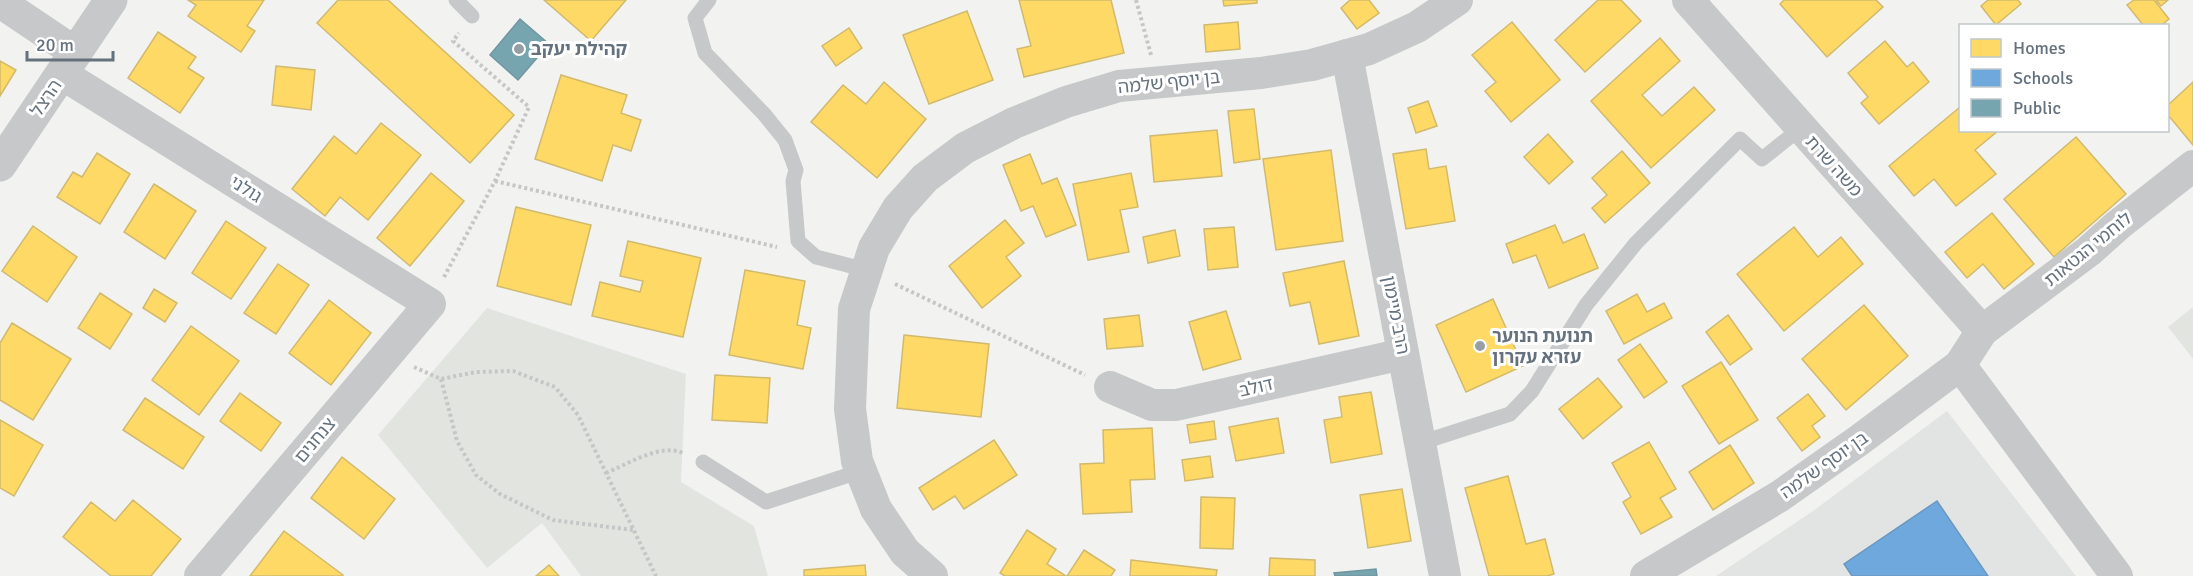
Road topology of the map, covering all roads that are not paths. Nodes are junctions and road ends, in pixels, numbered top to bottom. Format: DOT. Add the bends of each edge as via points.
graph roads {
  1 [pos="111,0"];
  2 [pos="456,0"];
  3 [pos="709,0"];
  4 [pos="1457,0"];
  5 [pos="1688,0"];
  6 [pos="0,2"];
  7 [pos="472,15"];
  8 [pos="1347,55"];
  9 [pos="69,63"];
  10 [pos="1801,128"];
  11 [pos="0,165"];
  12 [pos="2193,166"];
  13 [pos="867,270"];
  14 [pos="430,304"];
  15 [pos="1982,331"];
  16 [pos="1403,354"];
  17 [pos="1960,365"];
  18 [pos="1110,387"];
  19 [pos="1420,443"];
  20 [pos="703,462"];
  21 [pos="861,471"];
  22 [pos="200,576"];
  23 [pos="932,576"];
  24 [pos="1445,576"];
  25 [pos="1646,576"];
  26 [pos="2117,576"];
  1 -- 9 [label="street, הרצל"];
  2 -- 7 [label="lane"];
  3 -- 13 [label="lane" via="695,18 705,53 785,140 796,170 793,181 798,241 816,256"];
  4 -- 8 [label="street, בן יוסף שלמה" via="1416,27"];
  5 -- 10 [label="street, משה שרת"];
  6 -- 9 [label="street, גולני"];
  8 -- 13 [label="street, בן יוסף שלמה" via="1261,73 1119,86 1014,123 965,148 925,178 898,208 874,248"];
  8 -- 16 [label="street, הרב מיימון"];
  9 -- 11 [label="street, הרצל"];
  9 -- 14 [label="street, גולני"];
  10 -- 15 [label="street, משה שרת"];
  10 -- 19 [label="lane" via="1762,159 1740,139 1636,243 1586,305 1532,391 1510,414"];
  12 -- 15 [label="street, לוחמי הגטאות"];
  13 -- 21 [label="street, בן יוסף שלמה" via="854,309 851,360 850,409"];
  14 -- 22 [label="street, צנחנים"];
  15 -- 17 [label="street, בן יוסף שלמה"];
  16 -- 18 [label="street, דולב" via="1176,405 1152,405"];
  16 -- 19 [label="street, הרב מיימון"];
  17 -- 25 [label="street, בן יוסף שלמה" via="1780,496"];
  17 -- 26 [label="street"];
  19 -- 24 [label="street, הרב מיימון"];
  20 -- 21 [label="lane" via="766,502"];
  21 -- 23 [label="street, בן יוסף שלמה" via="876,510 905,552"];
}
